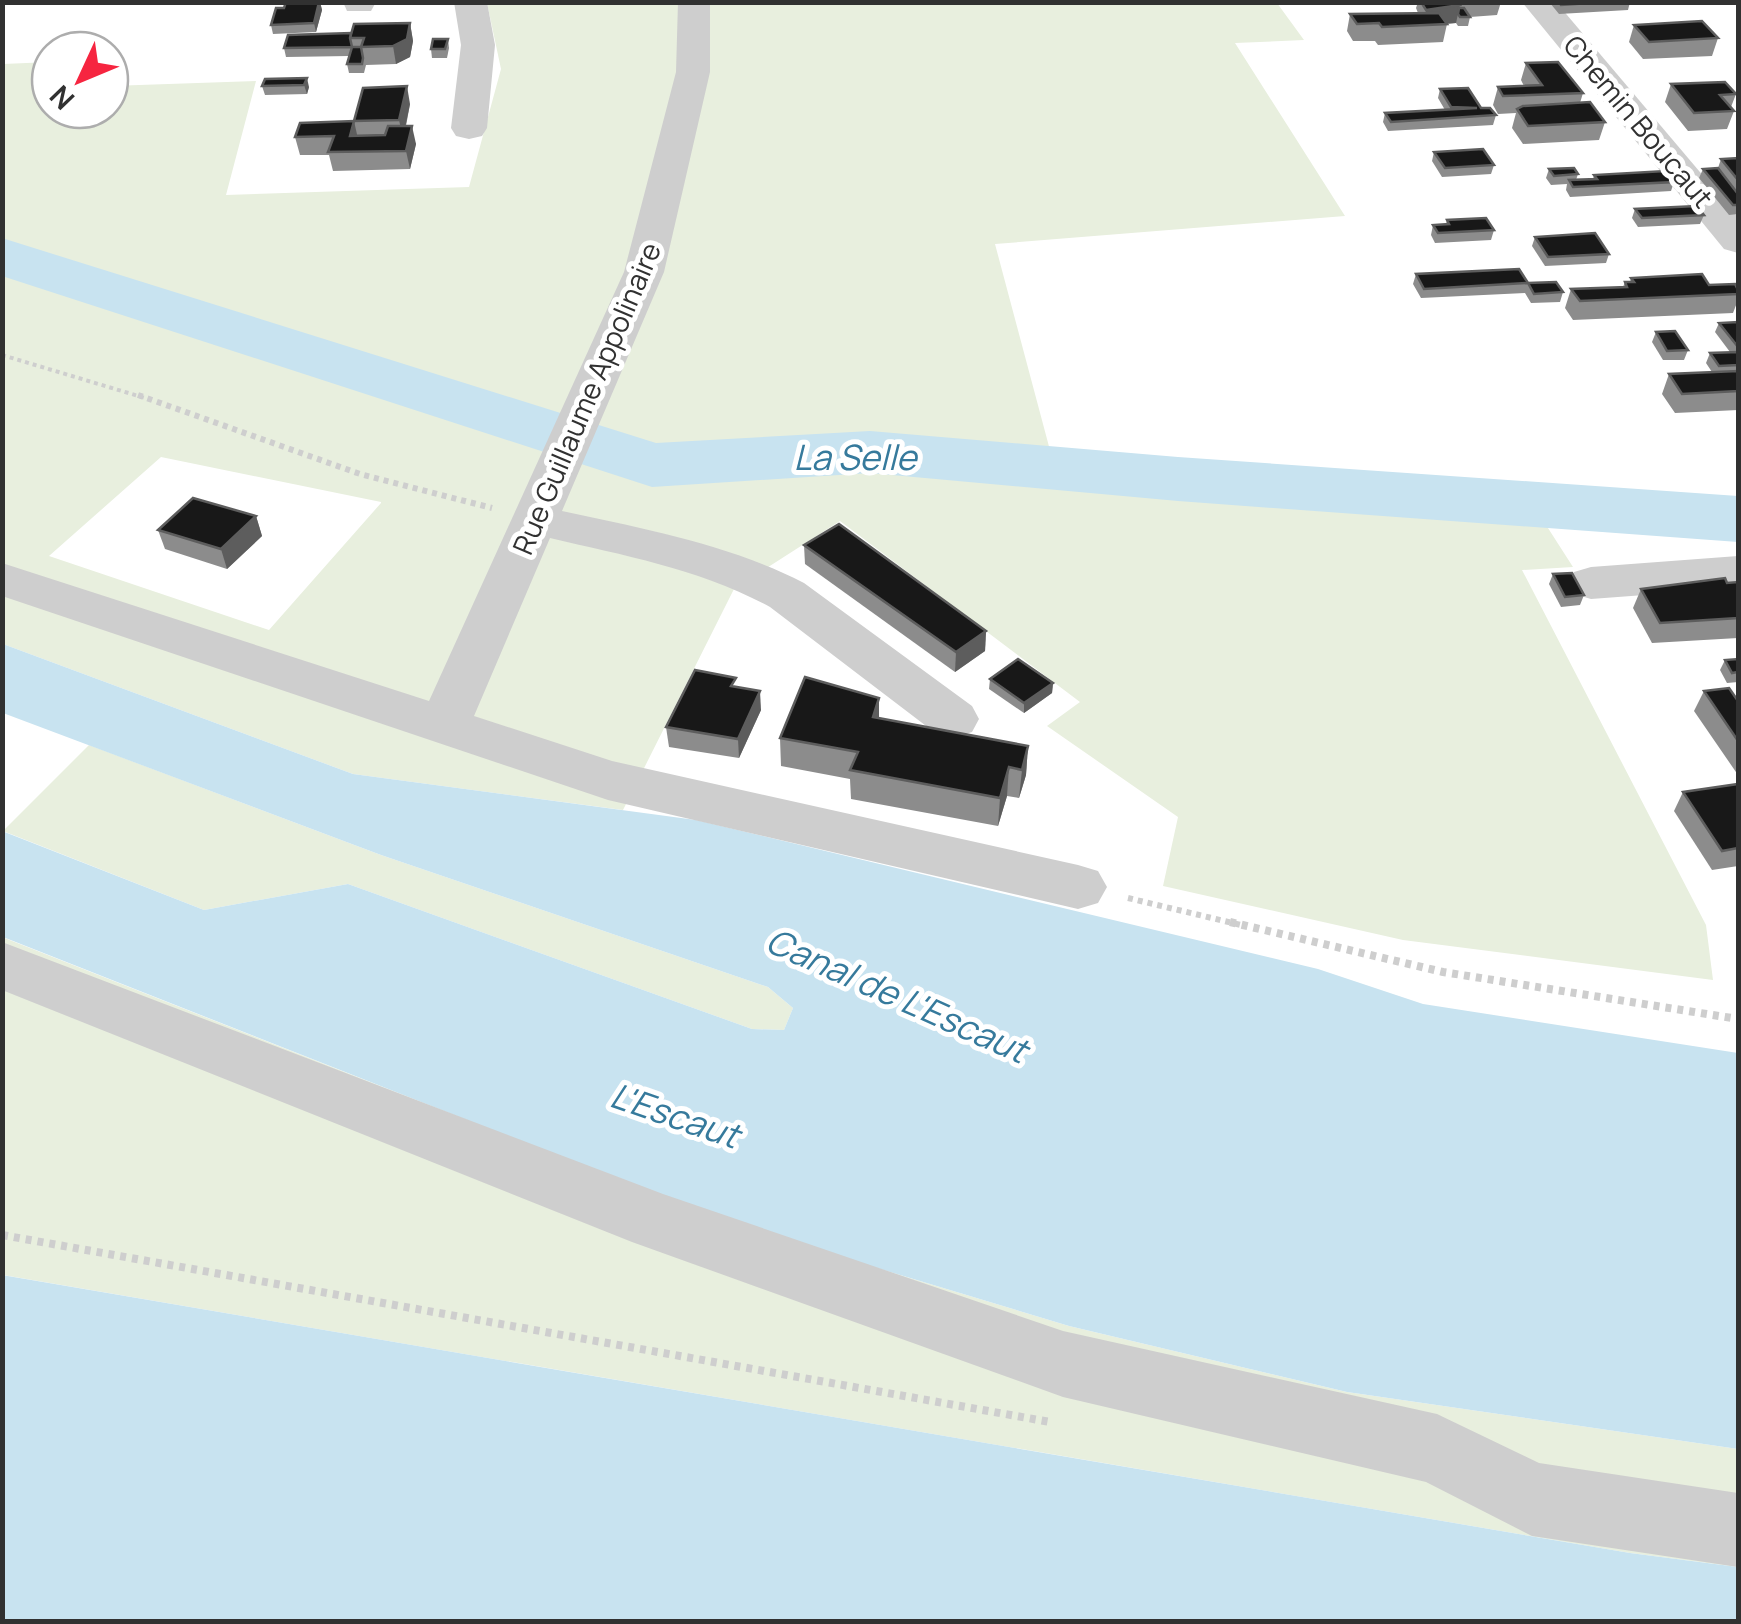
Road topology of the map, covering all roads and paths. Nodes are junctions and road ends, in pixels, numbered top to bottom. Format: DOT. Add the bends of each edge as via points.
graph roads {
  1 [pos="470,2"];
  2 [pos="694,2"];
  3 [pos="1538,2"];
  4 [pos="469,128"];
  5 [pos="1738,241"];
  6 [pos="2,355"];
  7 [pos="536,520"];
  8 [pos="1738,572"];
  9 [pos="2,578"];
  10 [pos="1591,584"];
  11 [pos="953,719"];
  12 [pos="444,723"];
  13 [pos="1078,887"];
  14 [pos="2,965"];
  15 [pos="1738,1019"];
  16 [pos="2,1235"];
  17 [pos="1056,1423"];
  18 [pos="1738,1530"];
  1 -- 4 [label="street" via="478,45"];
  2 -- 7 [label="street, Rue Guillaume Appolinaire" via="693,72 656,231"];
  3 -- 5 [label="street, Chemin Boucaut"];
  6 -- 7 [label="path" via="160,402 360,474"];
  7 -- 11 [label="street" via="758,578"];
  7 -- 12 [label="street, Rue Guillaume Appolinaire"];
  8 -- 10 [label="street"];
  9 -- 12 [label="street"];
  12 -- 13 [label="street" via="608,780"];
  13 -- 15 [label="path" via="1443,972"];
  14 -- 18 [label="street" via="655,1221 1063,1364 1438,1449 1532,1499"];
  16 -- 17 [label="path"];
}
